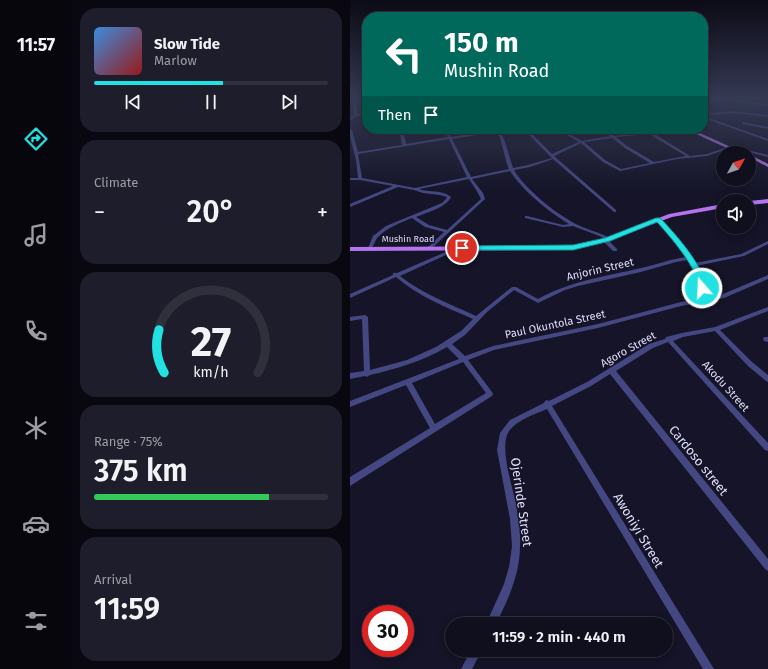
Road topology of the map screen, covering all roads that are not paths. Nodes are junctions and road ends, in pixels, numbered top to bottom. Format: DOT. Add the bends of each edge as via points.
graph roads {
  1 [pos="739,129"];
  2 [pos="350,130"];
  3 [pos="402,134"];
  4 [pos="448,134"];
  5 [pos="474,134"];
  6 [pos="500,134"];
  7 [pos="530,134"];
  8 [pos="567,134"];
  9 [pos="610,134"];
  10 [pos="653,134"];
  11 [pos="699,134"];
  12 [pos="704,134"];
  13 [pos="615,137"];
  14 [pos="450,138"];
  15 [pos="768,140"];
  16 [pos="581,142"];
  17 [pos="404,145"];
  18 [pos="726,146"];
  19 [pos="732,146"];
  20 [pos="716,152"];
  21 [pos="756,153"];
  22 [pos="356,154"];
  23 [pos="688,156"];
  24 [pos="768,156"];
  25 [pos="553,157"];
  26 [pos="756,160"];
  27 [pos="653,163"];
  28 [pos="768,167"];
  29 [pos="511,170"];
  30 [pos="470,177"];
  31 [pos="350,179"];
  32 [pos="358,179"];
  33 [pos="350,182"];
  34 [pos="397,186"];
  35 [pos="415,189"];
  36 [pos="768,201"];
  37 [pos="756,202"];
  38 [pos="350,206"];
  39 [pos="716,207"];
  40 [pos="614,212"];
  41 [pos="413,217"];
  42 [pos="527,217"];
  43 [pos="658,219"];
  44 [pos="573,225"];
  45 [pos="447,231"];
  46 [pos="606,240"];
  47 [pos="768,242"];
  48 [pos="430,247"];
  49 [pos="370,248"];
  50 [pos="456,248"];
  51 [pos="350,249"];
  52 [pos="615,250"];
  53 [pos="688,258"];
  54 [pos="692,265"];
  55 [pos="396,274"];
  56 [pos="768,278"];
  57 [pos="350,296"];
  58 [pos="706,300"];
  59 [pos="768,309"];
  60 [pos="476,318"];
  61 [pos="350,319"];
  62 [pos="716,329"];
  63 [pos="668,339"];
  64 [pos="447,343"];
  65 [pos="464,359"];
  66 [pos="612,370"];
  67 [pos="367,374"];
  68 [pos="350,376"];
  69 [pos="768,379"];
  70 [pos="408,382"];
  71 [pos="547,403"];
  72 [pos="350,404"];
  73 [pos="434,429"];
  74 [pos="768,448"];
  75 [pos="350,482"];
  76 [pos="768,566"];
  77 [pos="494,617"];
  78 [pos="473,657"];
  79 [pos="466,669"];
  80 [pos="709,669"];
  1 -- 15 [label="street"];
  2 -- 22 [label="street"];
  3 -- 17 [label="street"];
  4 -- 14 [label="street"];
  5 -- 14 [label="street"];
  6 -- 29 [label="street"];
  7 -- 25 [label="street"];
  8 -- 16 [label="street"];
  9 -- 13 [label="street"];
  10 -- 13 [label="street"];
  10 -- 23 [label="street"];
  11 -- 18 [label="main road"];
  12 -- 19 [label="main road"];
  13 -- 16 [label="street"];
  13 -- 27 [label="street" via="626,147"];
  14 -- 17 [label="street"];
  14 -- 30 [label="street"];
  16 -- 25 [label="street"];
  16 -- 27 [label="street" via="616,169"];
  17 -- 22 [label="street"];
  20 -- 23 [label="street"];
  21 -- 24 [label="street"];
  22 -- 32 [label="street" via="360,167"];
  23 -- 27 [label="street"];
  25 -- 29 [label="street"];
  25 -- 40 [label="street"];
  26 -- 28 [label="main road"];
  29 -- 30 [label="street"];
  29 -- 44 [label="street" via="549,209"];
  30 -- 35 [label="street"];
  30 -- 45 [label="street" via="482,193 483,200"];
  31 -- 32 [label="street"];
  32 -- 33 [label="street"];
  32 -- 34 [label="street"];
  34 -- 35 [label="street"];
  34 -- 38 [label="street"];
  35 -- 41 [label="street" via="422,193 444,194 449,197 443,204"];
  36 -- 37 [label="main road"];
  39 -- 43 [label="main road, Mushin Road"];
  41 -- 45 [label="street" via="427,226"];
  41 -- 49 [label="street" via="381,232"];
  42 -- 44 [label="street" via="563,226"];
  43 -- 46 [label="main road, Mushin Road"];
  43 -- 53 [label="street" via="674,236"];
  44 -- 46 [label="street" via="600,233"];
  45 -- 48 [label="street"];
  46 -- 50 [label="main road, Mushin Road" via="573,248"];
  46 -- 52 [label="street"];
  47 -- 54 [label="street" via="742,255"];
  48 -- 49 [label="main road, Mushin Road"];
  48 -- 50 [label="main road, Mushin Road"];
  49 -- 51 [label="main road, Mushin Road"];
  50 -- 55 [label="street"];
  53 -- 54 [label="street"];
  53 -- 60 [label="street, Anjorin Street" via="573,284 538,301 514,288"];
  54 -- 58 [label="street" via="700,276"];
  55 -- 57 [label="street"];
  55 -- 60 [label="street" via="409,287 429,299"];
  56 -- 58 [label="street, Paul Okuntola Street" via="724,296"];
  58 -- 65 [label="street, Paul Okuntola Street" via="598,326 521,341"];
  59 -- 62 [label="street, Agoro Street"];
  60 -- 64 [label="street" via="464,332"];
  61 -- 67 [label="street" via="365,317"];
  62 -- 63 [label="street, Agoro Street"];
  62 -- 69 [label="street"];
  63 -- 66 [label="street, Agoro Street" via="651,346"];
  63 -- 74 [label="street, Akodu Street"];
  64 -- 65 [label="street"];
  64 -- 67 [label="street" via="416,359"];
  65 -- 70 [label="street, Paul Okuntola Street"];
  65 -- 73 [label="street" via="490,394"];
  66 -- 71 [label="street, Agoro Street"];
  66 -- 76 [label="street, Cardoso street"];
  67 -- 68 [label="street"];
  70 -- 72 [label="street, Paul Okuntola Street"];
  70 -- 73 [label="street"];
  71 -- 77 [label="street, Ojerinde Street" via="513,422 501,441 515,536 515,558 508,585"];
  71 -- 80 [label="street, Awoniyi Street"];
  73 -- 75 [label="street"];
  78 -- 79 [label="street"];
}
